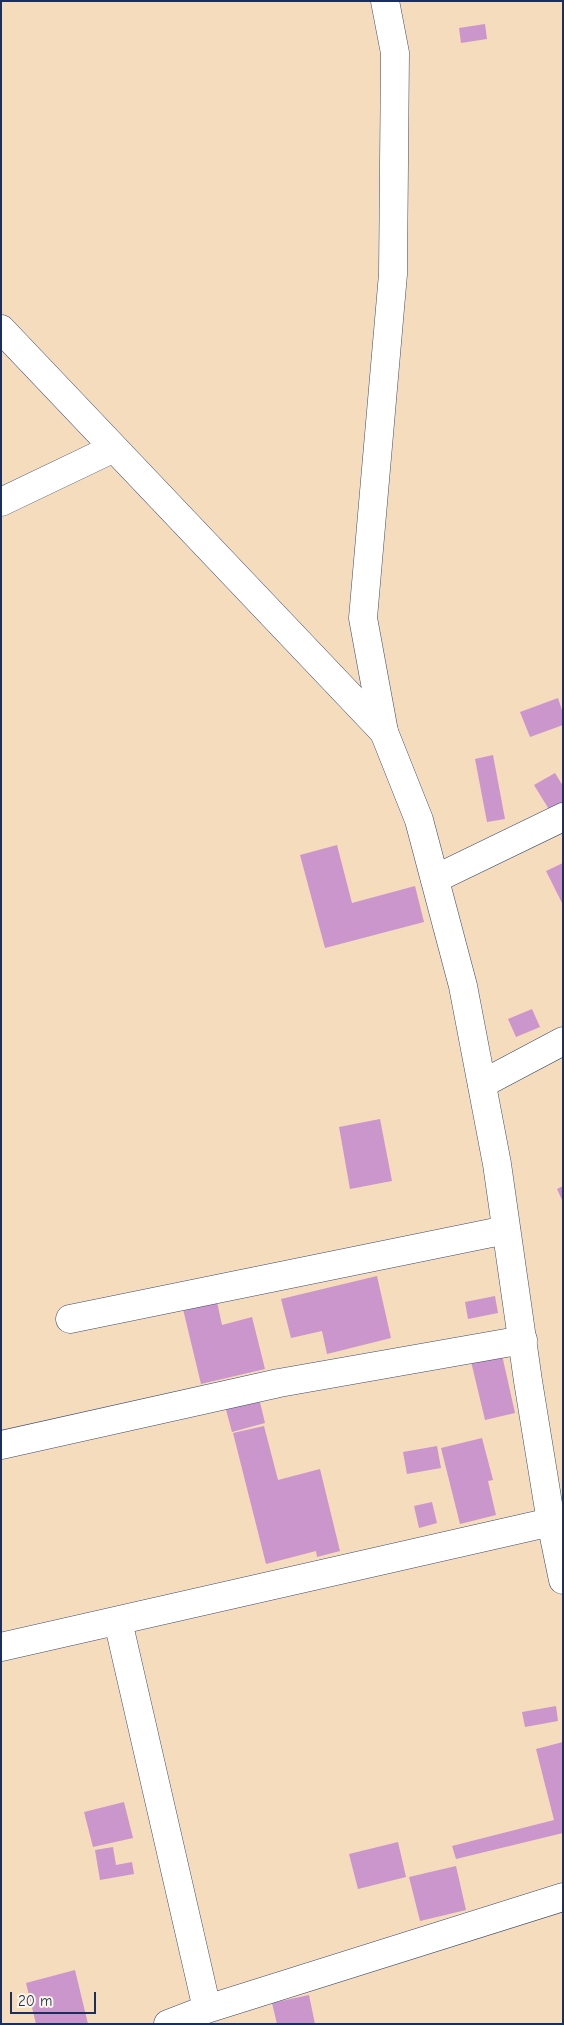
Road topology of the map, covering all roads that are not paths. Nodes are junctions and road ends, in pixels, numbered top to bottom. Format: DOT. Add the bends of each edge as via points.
graph roads {
  1 [pos="385,1"];
  2 [pos="1,330"];
  3 [pos="114,448"];
  4 [pos="1,502"];
  5 [pos="384,732"];
  6 [pos="563,817"];
  7 [pos="435,879"];
  8 [pos="563,1042"];
  9 [pos="482,1084"];
  10 [pos="506,1230"];
  11 [pos="70,1319"];
  12 [pos="523,1340"];
  13 [pos="1,1445"];
  14 [pos="551,1522"];
  15 [pos="563,1580"];
  16 [pos="118,1620"];
  17 [pos="1,1647"];
  18 [pos="563,1897"];
  19 [pos="207,2009"];
  20 [pos="168,2024"];
  1 -- 5 [label="street" via="395,53 393,274 363,618"];
  2 -- 3 [label="street"];
  3 -- 4 [label="street"];
  3 -- 5 [label="street"];
  5 -- 7 [label="street" via="419,820"];
  6 -- 7 [label="street"];
  7 -- 9 [label="street" via="463,986"];
  8 -- 9 [label="street"];
  9 -- 10 [label="street"];
  10 -- 11 [label="street"];
  10 -- 12 [label="street"];
  12 -- 13 [label="street" via="279,1383"];
  12 -- 14 [label="street"];
  14 -- 15 [label="street"];
  14 -- 16 [label="street"];
  16 -- 17 [label="street"];
  16 -- 19 [label="street"];
  18 -- 19 [label="street"];
  19 -- 20 [label="street"];
}
